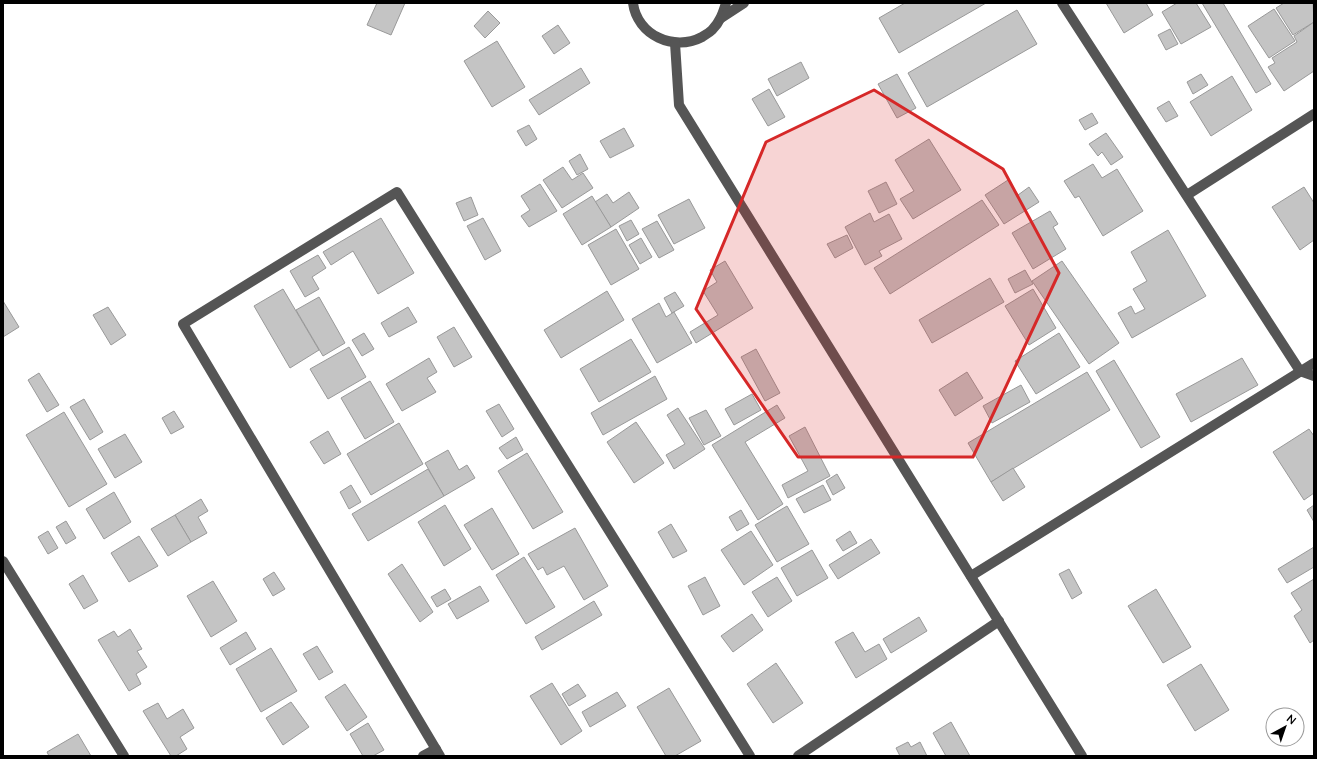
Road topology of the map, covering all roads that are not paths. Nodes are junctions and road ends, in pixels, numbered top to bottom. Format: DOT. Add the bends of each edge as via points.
graph roads {
  1 [pos="726,3"];
  2 [pos="744,3"];
  3 [pos="1062,3"];
  4 [pos="632,4"];
  5 [pos="721,18"];
  6 [pos="675,43"];
  7 [pos="1314,114"];
  8 [pos="1187,195"];
  9 [pos="1314,363"];
  10 [pos="1300,371"];
  11 [pos="1314,376"];
  12 [pos="3,561"];
  13 [pos="971,576"];
  14 [pos="999,621"];
  15 [pos="438,752"];
  16 [pos="124,756"];
  17 [pos="423,756"];
  18 [pos="750,756"];
  19 [pos="798,756"];
  20 [pos="1082,756"];
  1 -- 5 [label="street"];
  2 -- 5 [label="street"];
  3 -- 8 [label="street"];
  4 -- 6 [label="street" via="641,24 656,37"];
  5 -- 6 [label="street" via="711,31 694,41"];
  6 -- 13 [label="street" via="680,104"];
  7 -- 8 [label="street"];
  8 -- 10 [label="street"];
  9 -- 10 [label="street"];
  10 -- 11 [label="street"];
  10 -- 13 [label="street"];
  12 -- 16 [label="street"];
  13 -- 14 [label="street"];
  14 -- 19 [label="street"];
  14 -- 20 [label="street"];
  15 -- 17 [label="street"];
  15 -- 18 [label="street" via="183,324 397,192"];
}
